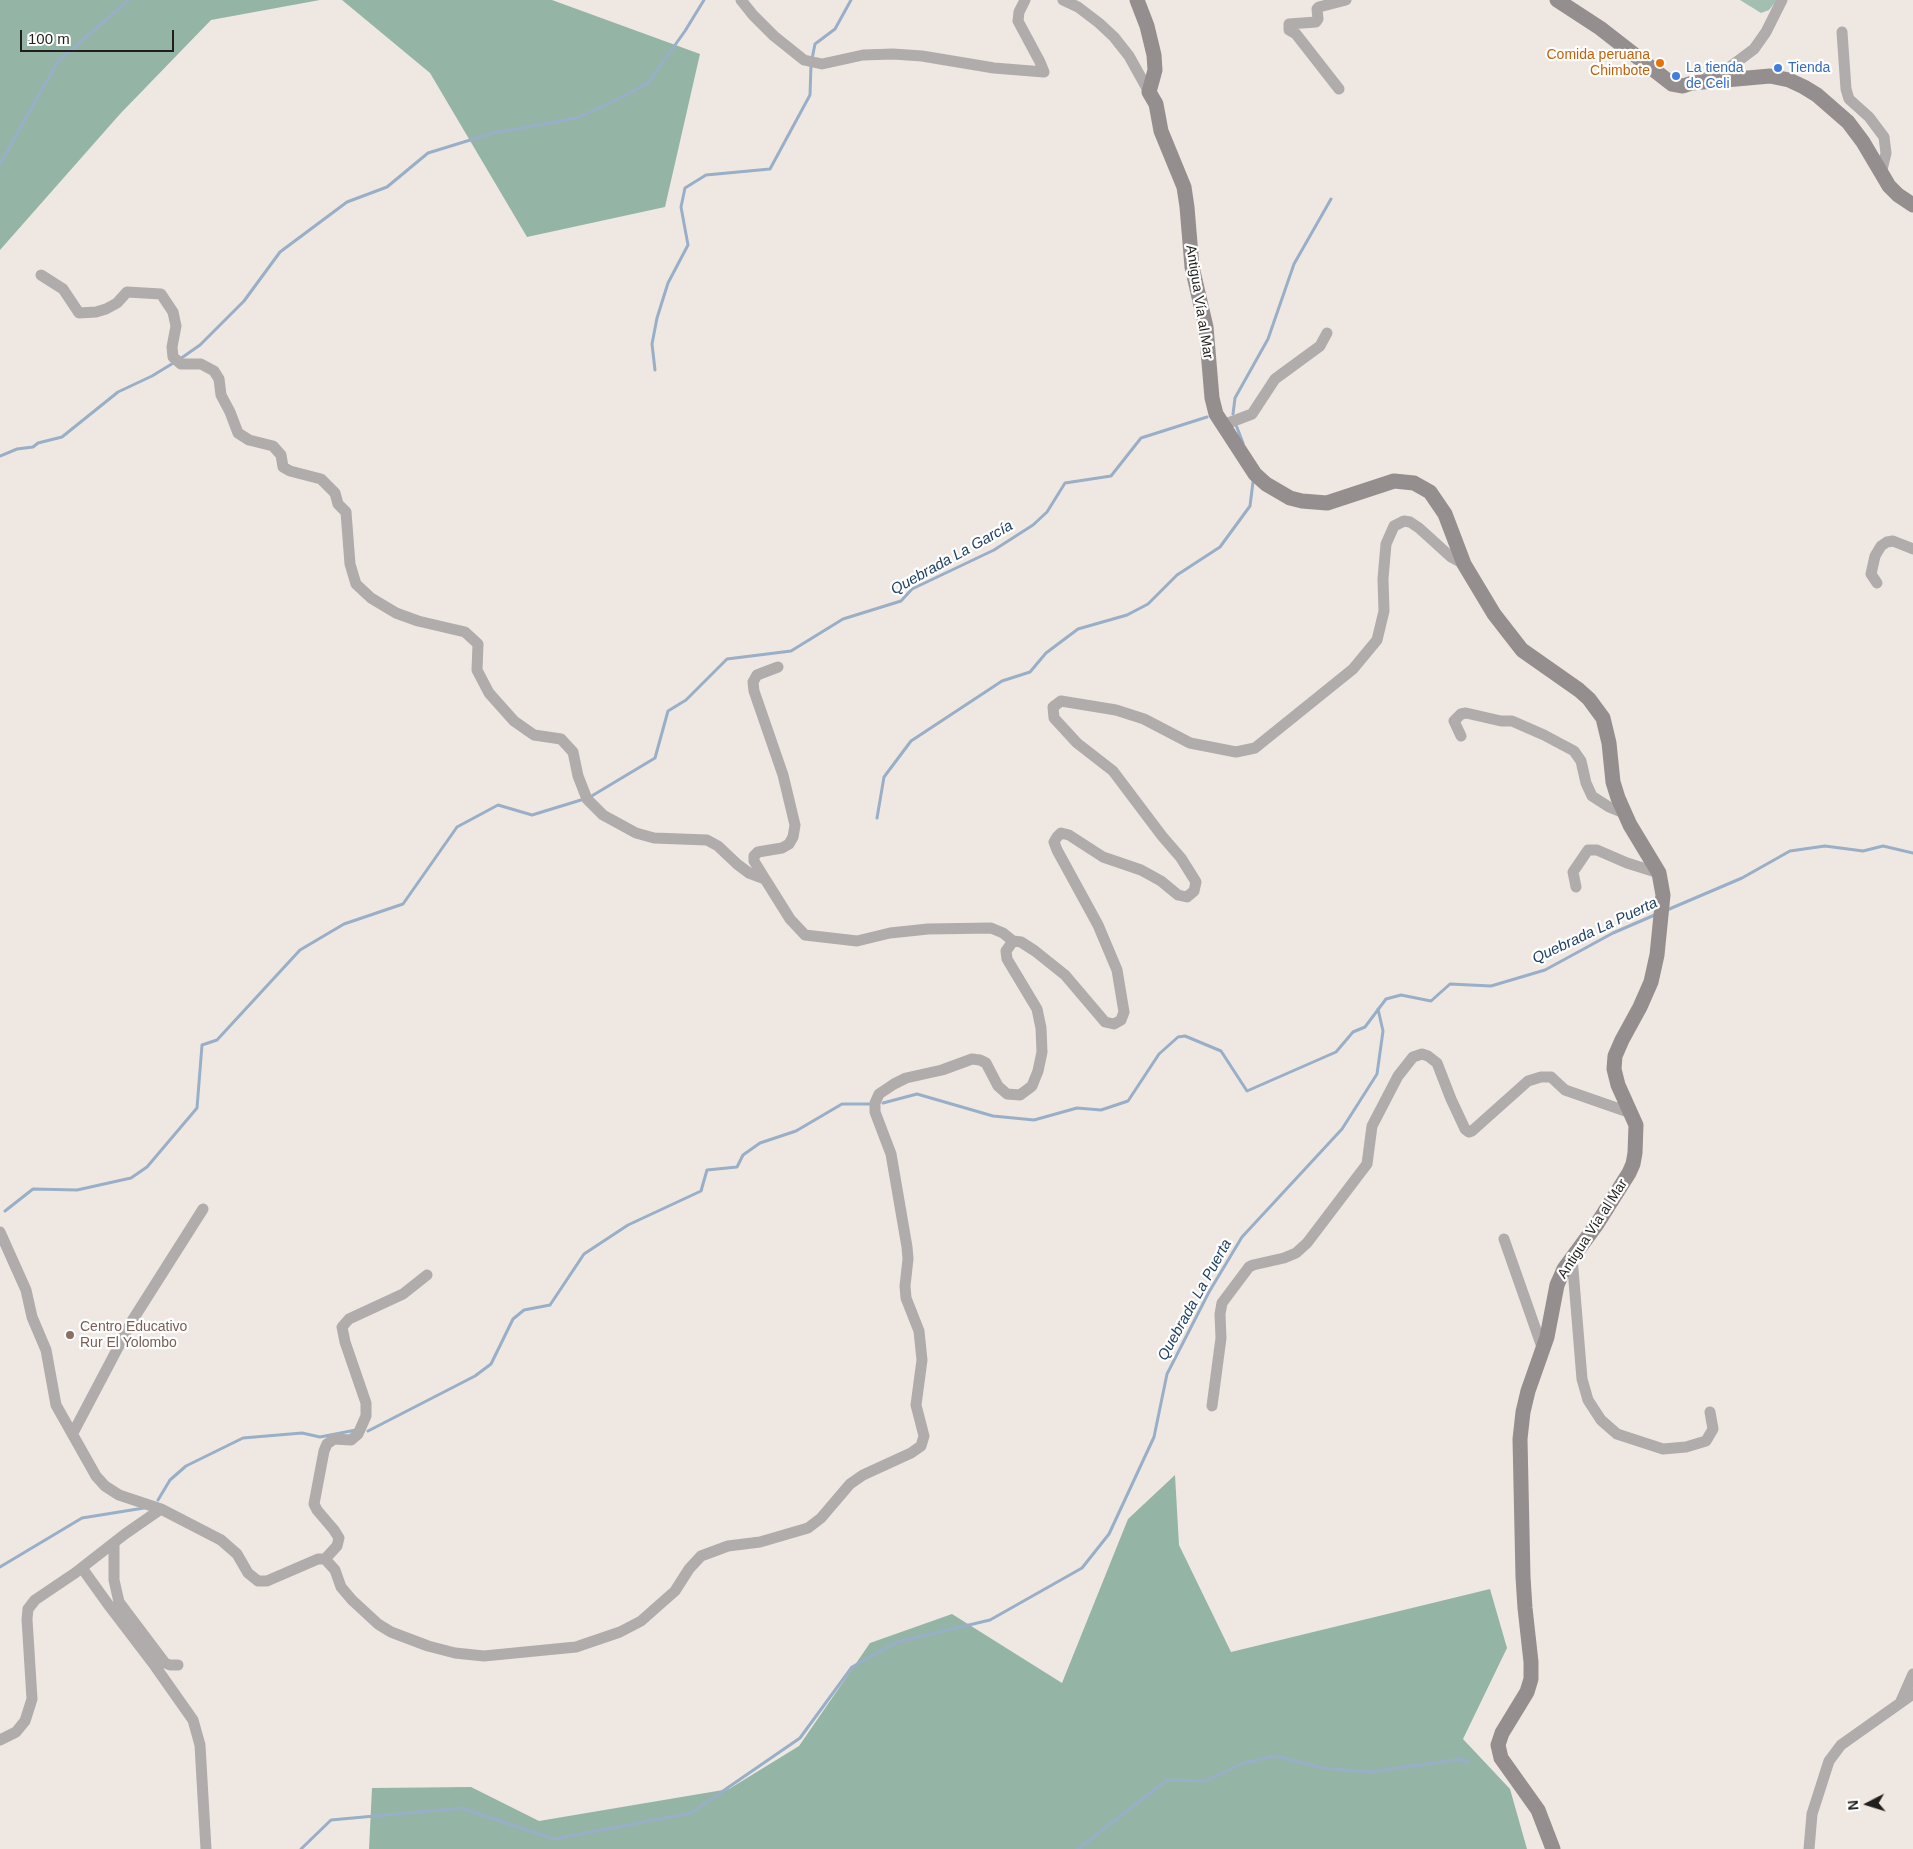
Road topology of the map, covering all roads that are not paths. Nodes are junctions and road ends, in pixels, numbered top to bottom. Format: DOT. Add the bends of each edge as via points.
graph roads {
  1 [pos="741,0"];
  2 [pos="1025,0"];
  3 [pos="1063,0"];
  4 [pos="1137,0"];
  5 [pos="1346,0"];
  6 [pos="1557,0"];
  7 [pos="1782,0"];
  8 [pos="1842,32"];
  9 [pos="1692,83"];
  10 [pos="1339,89"];
  11 [pos="1149,92"];
  12 [pos="1881,174"];
  13 [pos="1913,205"];
  14 [pos="41,275"];
  15 [pos="1327,333"];
  16 [pos="1223,425"];
  17 [pos="1913,549"];
  18 [pos="1464,564"];
  19 [pos="1877,583"];
  20 [pos="778,667"];
  21 [pos="1461,736"];
  22 [pos="1624,813"];
  23 [pos="1659,873"];
  24 [pos="765,879"];
  25 [pos="1576,887"];
  26 [pos="1013,941"];
  27 [pos="1631,1113"];
  28 [pos="203,1208"];
  29 [pos="0,1232"];
  30 [pos="1504,1239"];
  31 [pos="1572,1257"];
  32 [pos="427,1275"];
  33 [pos="1543,1350"];
  34 [pos="1212,1406"];
  35 [pos="1710,1412"];
  36 [pos="73,1433"];
  37 [pos="161,1510"];
  38 [pos="114,1543"];
  39 [pos="325,1559"];
  40 [pos="82,1568"];
  41 [pos="178,1665"];
  42 [pos="1913,1674"];
  43 [pos="1913,1694"];
  44 [pos="1901,1702"];
  45 [pos="0,1740"];
  46 [pos="206,1849"];
  47 [pos="1553,1849"];
  48 [pos="1809,1849"];
  1 -- 2 [label="street" via="774,36 804,60 822,64 863,55 892,54 1044,72 1018,22"];
  3 -- 11 [label="street" via="1099,22 1114,37"];
  4 -- 11 [label="main road" via="1154,55 1155,70"];
  5 -- 10 [label="street" via="1319,7 1316,22 1289,24 1289,30 1296,34"];
  6 -- 9 [label="main road" via="1600,28 1665,80 1684,86"];
  7 -- 9 [label="street" via="1754,49 1726,70"];
  8 -- 12 [label="street" via="1849,99 1869,117 1884,137 1886,153"];
  9 -- 12 [label="main road" via="1770,76 1789,80 1817,95 1848,122 1864,142"];
  11 -- 16 [label="main road, Antigua Vía al Mar" via="1156,104 1161,132 1184,187 1192,267 1207,334 1212,398"];
  12 -- 13 [label="main road" via="1898,195"];
  14 -- 24 [label="street" via="63,289 79,313 106,309 127,292 161,294 173,312 176,326 172,347 177,360 201,364 214,371 238,433 249,440 273,446 281,455 283,467 321,479 335,493 338,504 346,512 350,564 356,584 371,598 396,613 465,632 478,644 477,670 489,693 514,721 534,735 561,739 573,752 587,799 603,815 636,833 654,838 707,840 749,873"];
  15 -- 16 [label="street" via="1320,346 1275,379 1252,414"];
  16 -- 18 [label="main road, Antigua Vía al Mar" via="1255,474 1290,498 1327,503 1394,481 1421,486 1438,501"];
  17 -- 19 [label="street" via="1893,541 1881,546 1871,574"];
  18 -- 22 [label="main road, Antigua Vía al Mar" via="1494,614 1522,650 1579,690 1603,718 1613,782"];
  18 -- 26 [label="street" via="1410,522 1394,526 1386,544 1384,611 1377,640 1353,669 1255,748 1236,752 1190,743 1144,719 1125,713 1057,703 1053,707 1054,718 1077,743 1113,771 1196,882 1194,891 1187,896 1178,895 1161,881 1141,870 1103,857 1069,835 1060,833 1054,842 1098,925 1117,970 1124,1012 1121,1020 1114,1024 1105,1022 1065,975 1036,951"];
  20 -- 24 [label="street" via="757,675 753,682 783,775 795,825 789,844 754,856"];
  21 -- 22 [label="street" via="1454,721 1466,713 1512,721 1544,735 1574,751 1581,761 1592,796"];
  22 -- 23 [label="main road, Antigua Vía al Mar"];
  23 -- 25 [label="street" via="1597,850 1588,850 1573,872"];
  23 -- 27 [label="main road, Antigua Vía al Mar" via="1664,895 1658,955 1651,982 1615,1056 1618,1085"];
  24 -- 26 [label="street" via="790,919 805,935 857,941 928,929 992,928"];
  26 -- 39 [label="street" via="1006,951 1006,959 1037,1009 1041,1028 1042,1052 1032,1086 1020,1095 1007,1094 998,1086 986,1063 972,1059 906,1078 879,1094 875,1103 875,1112 891,1154 907,1247 906,1298 914,1315 921,1346 922,1371 916,1405 924,1436 921,1446 850,1484 808,1528 760,1542 728,1546 701,1556 675,1591 641,1621 576,1647 484,1656 428,1646 378,1624 340,1587 335,1570"];
  27 -- 31 [label="main road, Antigua Vía al Mar" via="1636,1125 1636,1153 1630,1173"];
  27 -- 34 [label="street" via="1565,1090 1552,1077 1541,1076 1528,1080 1469,1132 1437,1063 1422,1054 1413,1058 1398,1076 1372,1126 1367,1164 1307,1243 1284,1258 1253,1265 1222,1303"];
  28 -- 36 [label="street" via="132,1321"];
  29 -- 36 [label="street" via="26,1290 32,1317 46,1350 56,1406"];
  30 -- 33 [label="street"];
  31 -- 33 [label="main road, Antigua Vía al Mar" via="1557,1285"];
  31 -- 35 [label="street" via="1582,1379 1588,1400 1601,1420 1618,1434 1663,1449 1686,1447 1706,1440 1713,1429"];
  32 -- 39 [label="street" via="403,1294 349,1319 342,1327 366,1403 366,1416 358,1434 351,1440 334,1439 324,1451 314,1504 339,1538 337,1546"];
  33 -- 47 [label="main road, Antigua Vía al Mar" via="1528,1390 1520,1439 1524,1608 1531,1679 1498,1745 1501,1758 1538,1810"];
  36 -- 37 [label="street" via="96,1476 105,1486 119,1495"];
  37 -- 38 [label="street"];
  37 -- 39 [label="street" via="221,1540 258,1581 267,1581"];
  38 -- 40 [label="street"];
  38 -- 41 [label="street" via="114,1580 119,1602 165,1663"];
  40 -- 45 [label="street" via="35,1600 28,1609 32,1699 25,1721 16,1732"];
  40 -- 46 [label="street" via="193,1720 200,1745"];
  42 -- 44 [label="street"];
  43 -- 44 [label="street"];
  44 -- 48 [label="street" via="1841,1745 1829,1761 1812,1814"];
}
